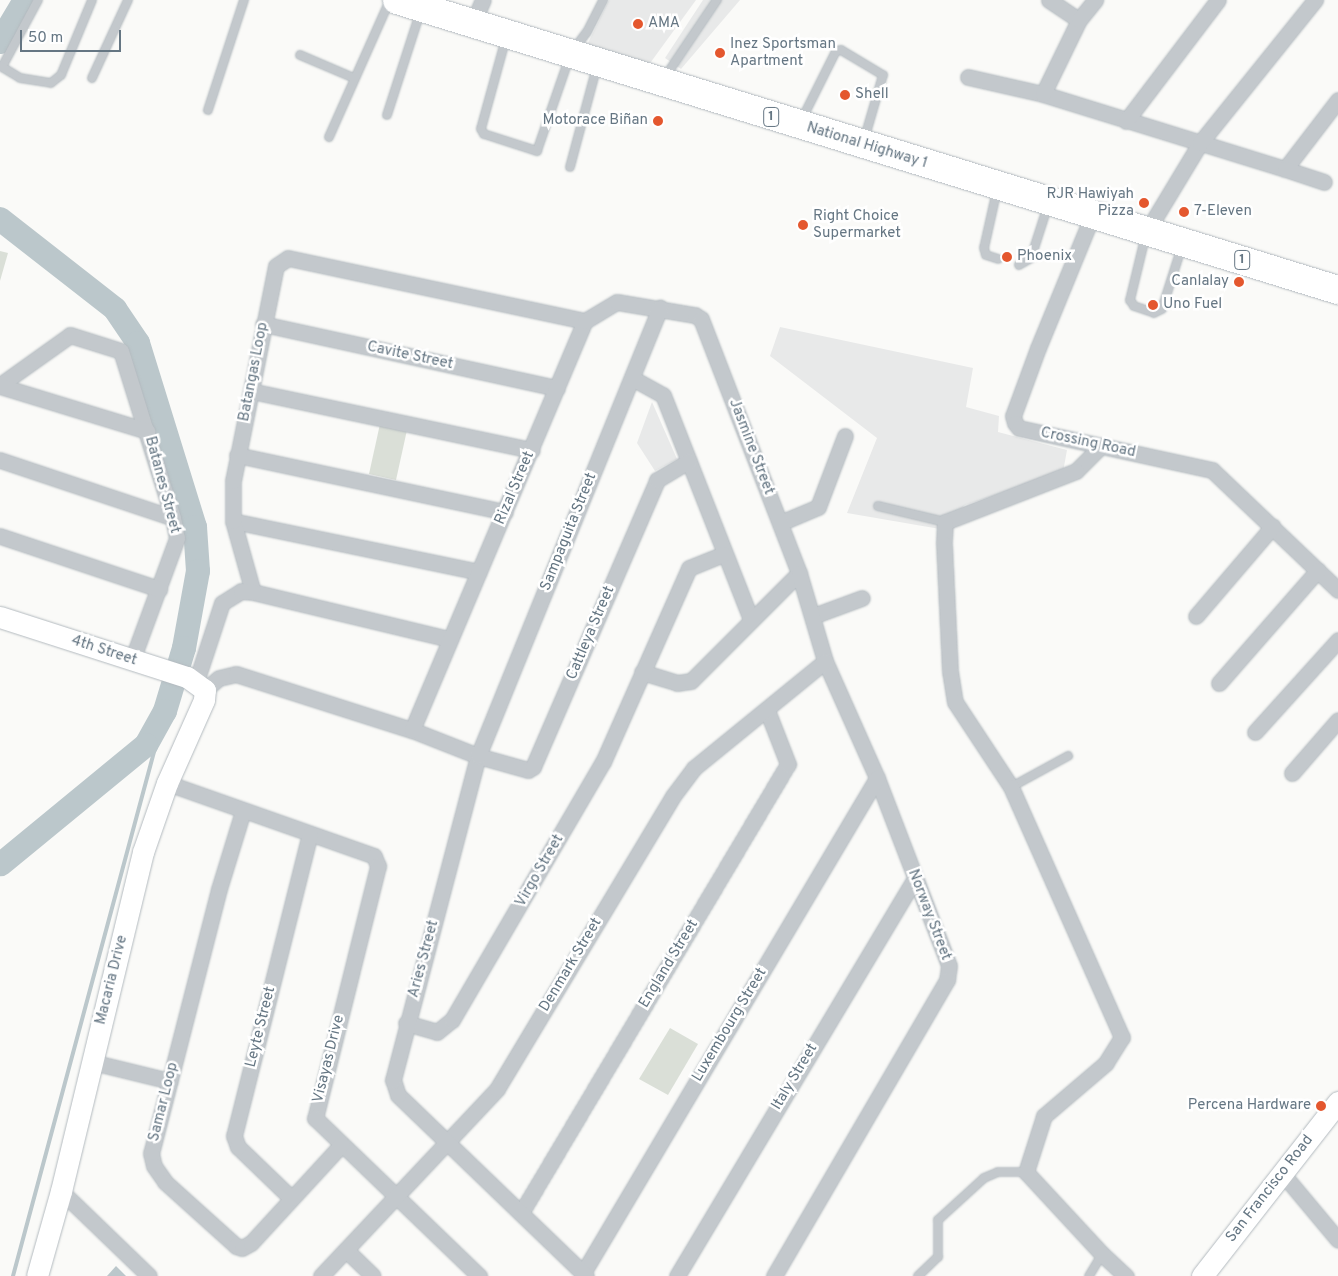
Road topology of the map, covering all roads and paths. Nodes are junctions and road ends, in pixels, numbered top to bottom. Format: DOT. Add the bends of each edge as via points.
graph roads {
  1 [pos="38,0"];
  2 [pos="92,0"];
  3 [pos="128,0"];
  4 [pos="244,0"];
  5 [pos="390,0"];
  6 [pos="604,0"];
  7 [pos="717,0"];
  8 [pos="1049,0"];
  9 [pos="1094,0"];
  10 [pos="1218,0"];
  11 [pos="1315,0"];
  12 [pos="410,4"];
  13 [pos="478,12"];
  14 [pos="1079,20"];
  15 [pos="507,34"];
  16 [pos="571,53"];
  17 [pos="300,55"];
  18 [pos="598,62"];
  19 [pos="968,77"];
  20 [pos="92,78"];
  21 [pos="354,78"];
  22 [pos="661,82"];
  23 [pos="1043,94"];
  24 [pos="1338,100"];
  25 [pos="208,110"];
  26 [pos="387,115"];
  27 [pos="1126,121"];
  28 [pos="798,125"];
  29 [pos="329,137"];
  30 [pos="1200,143"];
  31 [pos="862,144"];
  32 [pos="570,167"];
  33 [pos="1284,168"];
  34 [pos="1324,182"];
  35 [pos="998,186"];
  36 [pos="1050,201"];
  37 [pos="1092,214"];
  38 [pos="1147,231"];
  39 [pos="1184,242"];
  40 [pos="998,259"];
  41 [pos="1019,265"];
  42 [pos="1336,284"];
  43 [pos="660,308"];
  44 [pos="585,321"];
  45 [pos="263,324"];
  46 [pos="632,378"];
  47 [pos="0,385"];
  48 [pos="557,388"];
  49 [pos="251,391"];
  50 [pos="147,431"];
  51 [pos="844,436"];
  52 [pos="1101,446"];
  53 [pos="532,450"];
  54 [pos="237,455"];
  55 [pos="0,460"];
  56 [pos="689,461"];
  57 [pos="878,506"];
  58 [pos="505,512"];
  59 [pos="173,518"];
  60 [pos="233,521"];
  61 [pos="945,522"];
  62 [pos="780,523"];
  63 [pos="1272,526"];
  64 [pos="0,536"];
  65 [pos="723,554"];
  66 [pos="1318,570"];
  67 [pos="479,572"];
  68 [pos="799,573"];
  69 [pos="1336,583"];
  70 [pos="159,589"];
  71 [pos="253,592"];
  72 [pos="862,598"];
  73 [pos="813,616"];
  74 [pos="1196,616"];
  75 [pos="0,617"];
  76 [pos="751,620"];
  77 [pos="449,639"];
  78 [pos="1338,640"];
  79 [pos="136,656"];
  80 [pos="825,661"];
  81 [pos="642,672"];
  82 [pos="196,683"];
  83 [pos="1219,683"];
  84 [pos="767,710"];
  85 [pos="1338,720"];
  86 [pos="412,730"];
  87 [pos="1255,732"];
  88 [pos="478,756"];
  89 [pos="1068,756"];
  90 [pos="1292,773"];
  91 [pos="876,778"];
  92 [pos="167,783"];
  93 [pos="1011,787"];
  94 [pos="243,811"];
  95 [pos="310,834"];
  96 [pos="915,878"];
  97 [pos="406,1024"];
  98 [pos="92,1062"];
  99 [pos="170,1081"];
  100 [pos="1338,1102"];
  101 [pos="448,1143"];
  102 [pos="342,1144"];
  103 [pos="1026,1172"];
  104 [pos="1282,1173"];
  105 [pos="61,1191"];
  106 [pos="397,1197"];
  107 [pos="291,1198"];
  108 [pos="521,1213"];
  109 [pos="1338,1240"];
  110 [pos="346,1250"];
  111 [pos="1102,1254"];
  112 [pos="585,1274"];
  113 [pos="37,1276"];
  114 [pos="149,1276"];
  115 [pos="321,1276"];
  116 [pos="373,1276"];
  117 [pos="479,1276"];
  118 [pos="677,1276"];
  119 [pos="774,1276"];
  120 [pos="918,1276"];
  121 [pos="1089,1276"];
  122 [pos="1126,1276"];
  123 [pos="1202,1276"];
  1 -- 2 [label="lane" via="2,67 20,78 52,83 61,75"];
  3 -- 20 [label="lane"];
  4 -- 25 [label="lane"];
  5 -- 21 [label="lane"];
  6 -- 16 [label="lane"];
  7 -- 22 [label="lane"];
  8 -- 14 [label="street"];
  9 -- 14 [label="street"];
  10 -- 27 [label="street"];
  11 -- 30 [label="street"];
  12 -- 13 [label="highway, National Highway 1 / 1"];
  12 -- 26 [label="lane"];
  13 -- 15 [label="highway, National Highway 1 / 1"];
  14 -- 23 [label="street"];
  15 -- 16 [label="highway, National Highway 1 / 1"];
  15 -- 16 [label="lane" via="481,129 484,134 535,152 540,148"];
  16 -- 18 [label="highway, National Highway 1 / 1"];
  17 -- 21 [label="lane"];
  18 -- 22 [label="highway, National Highway 1 / 1"];
  18 -- 32 [label="lane"];
  19 -- 23 [label="street"];
  21 -- 29 [label="lane"];
  22 -- 28 [label="highway, National Highway 1 / 1"];
  23 -- 27 [label="street"];
  24 -- 33 [label="street"];
  27 -- 30 [label="street"];
  28 -- 31 [label="highway, National Highway 1 / 1"];
  28 -- 31 [label="lane" via="836,52 841,50 883,76"];
  30 -- 33 [label="street"];
  30 -- 38 [label="street"];
  31 -- 35 [label="highway, National Highway 1 / 1"];
  33 -- 34 [label="street"];
  35 -- 36 [label="highway, National Highway 1 / 1"];
  35 -- 40 [label="lane" via="984,248 986,255"];
  36 -- 37 [label="highway, National Highway 1 / 1"];
  36 -- 41 [label="lane" via="1030,258"];
  37 -- 38 [label="highway, National Highway 1 / 1"];
  37 -- 52 [label="street, Crossing Road" via="1013,416 1019,428"];
  38 -- 39 [label="highway, National Highway 1 / 1"];
  38 -- 39 [label="lane" via="1130,300 1134,306 1154,313 1162,309"];
  39 -- 42 [label="highway, National Highway 1 / 1"];
  43 -- 44 [label="street" via="617,302"];
  43 -- 46 [label="street, Sampaguita Street"];
  43 -- 62 [label="street, Jasmine Street" via="695,315 705,324"];
  44 -- 45 [label="street, Batangas Loop" via="288,258 276,266"];
  44 -- 48 [label="street, Rizal Street"];
  45 -- 48 [label="street, Cavite Street"];
  45 -- 49 [label="street, Batangas Loop"];
  46 -- 56 [label="street" via="663,395"];
  46 -- 88 [label="street, Sampaguita Street"];
  47 -- 50 [label="street"];
  47 -- 50 [label="street, Batanes Street" via="70,335 121,351"];
  48 -- 53 [label="street, Rizal Street"];
  49 -- 53 [label="street"];
  49 -- 54 [label="street, Batangas Loop"];
  50 -- 59 [label="street, Batanes Street"];
  51 -- 62 [label="street" via="818,507"];
  52 -- 61 [label="street" via="1076,471"];
  52 -- 63 [label="street, Crossing Road" via="1212,470"];
  53 -- 58 [label="street, Rizal Street"];
  54 -- 58 [label="street"];
  54 -- 60 [label="street, Batangas Loop"];
  55 -- 59 [label="street"];
  56 -- 65 [label="street"];
  56 -- 88 [label="street, Cattleya Street" via="658,480 533,767 522,770"];
  57 -- 61 [label="lane"];
  58 -- 67 [label="street, Rizal Street"];
  59 -- 70 [label="street, Batanes Street" via="177,538"];
  60 -- 67 [label="street"];
  60 -- 71 [label="street, Batangas Loop"];
  61 -- 93 [label="street" via="950,671 955,702"];
  62 -- 68 [label="street, Jasmine Street"];
  63 -- 66 [label="street, Crossing Road"];
  63 -- 74 [label="street"];
  64 -- 70 [label="street"];
  65 -- 76 [label="street"];
  65 -- 81 [label="street" via="689,568"];
  66 -- 69 [label="street, Crossing Road"];
  66 -- 83 [label="street"];
  67 -- 77 [label="street, Rizal Street"];
  68 -- 73 [label="street, Jasmine Street"];
  68 -- 76 [label="street"];
  70 -- 79 [label="street, Batanes Street"];
  71 -- 77 [label="street"];
  71 -- 82 [label="street" via="241,591 222,603"];
  72 -- 73 [label="street"];
  73 -- 80 [label="street, Norway Street"];
  75 -- 79 [label="street, 4th Street"];
  76 -- 81 [label="street" via="685,684"];
  77 -- 86 [label="street, Rizal Street"];
  78 -- 87 [label="street"];
  79 -- 82 [label="street, 4th Street"];
  80 -- 84 [label="street, Denmark Street"];
  80 -- 91 [label="street, Norway Street"];
  81 -- 97 [label="street, Virgo Street" via="603,762 452,1020 437,1032"];
  82 -- 86 [label="street" via="236,674"];
  82 -- 92 [label="street, Macaria Drive" via="204,700"];
  84 -- 101 [label="street, Denmark Street" via="694,768 672,796 497,1089"];
  84 -- 108 [label="street, England Street" via="788,764"];
  85 -- 90 [label="street"];
  86 -- 88 [label="street"];
  88 -- 97 [label="street, Aries Street"];
  89 -- 93 [label="lane"];
  91 -- 96 [label="street, Norway Street"];
  91 -- 112 [label="street, Luxembourg Street"];
  92 -- 94 [label="street"];
  92 -- 98 [label="street, Macaria Drive" via="143,852"];
  93 -- 103 [label="street" via="1122,1037 1106,1064 1044,1116"];
  94 -- 95 [label="street"];
  94 -- 99 [label="street, Samar Loop" via="219,889"];
  95 -- 102 [label="street, Visayas Drive" via="374,856 378,866 315,1115 318,1122"];
  95 -- 107 [label="street, Leyte Street" via="234,1136 238,1147"];
  96 -- 118 [label="street, Italy Street"];
  96 -- 119 [label="street, Norway Street" via="949,966 947,980"];
  97 -- 101 [label="street, Aries Street" via="394,1087 398,1095"];
  98 -- 99 [label="street"];
  98 -- 105 [label="street, Macaria Drive"];
  99 -- 107 [label="street, Samar Loop" via="151,1153 154,1166 165,1182 242,1248"];
  100 -- 104 [label="street, San Francisco Road"];
  101 -- 106 [label="street, Denmark Street"];
  101 -- 108 [label="street"];
  102 -- 106 [label="street, Visayas Drive"];
  102 -- 107 [label="street, Samar Loop"];
  103 -- 111 [label="street"];
  103 -- 120 [label="lane" via="998,1172 984,1178 938,1220 938,1257"];
  104 -- 109 [label="street"];
  104 -- 123 [label="street, San Francisco Road"];
  105 -- 113 [label="street, Macaria Drive"];
  105 -- 114 [label="street"];
  106 -- 110 [label="street, Denmark Street"];
  106 -- 117 [label="street, Visayas Drive"];
  108 -- 112 [label="street"];
  110 -- 115 [label="street, Denmark Street"];
  110 -- 116 [label="street"];
  111 -- 121 [label="lane"];
  111 -- 122 [label="street"];
}
